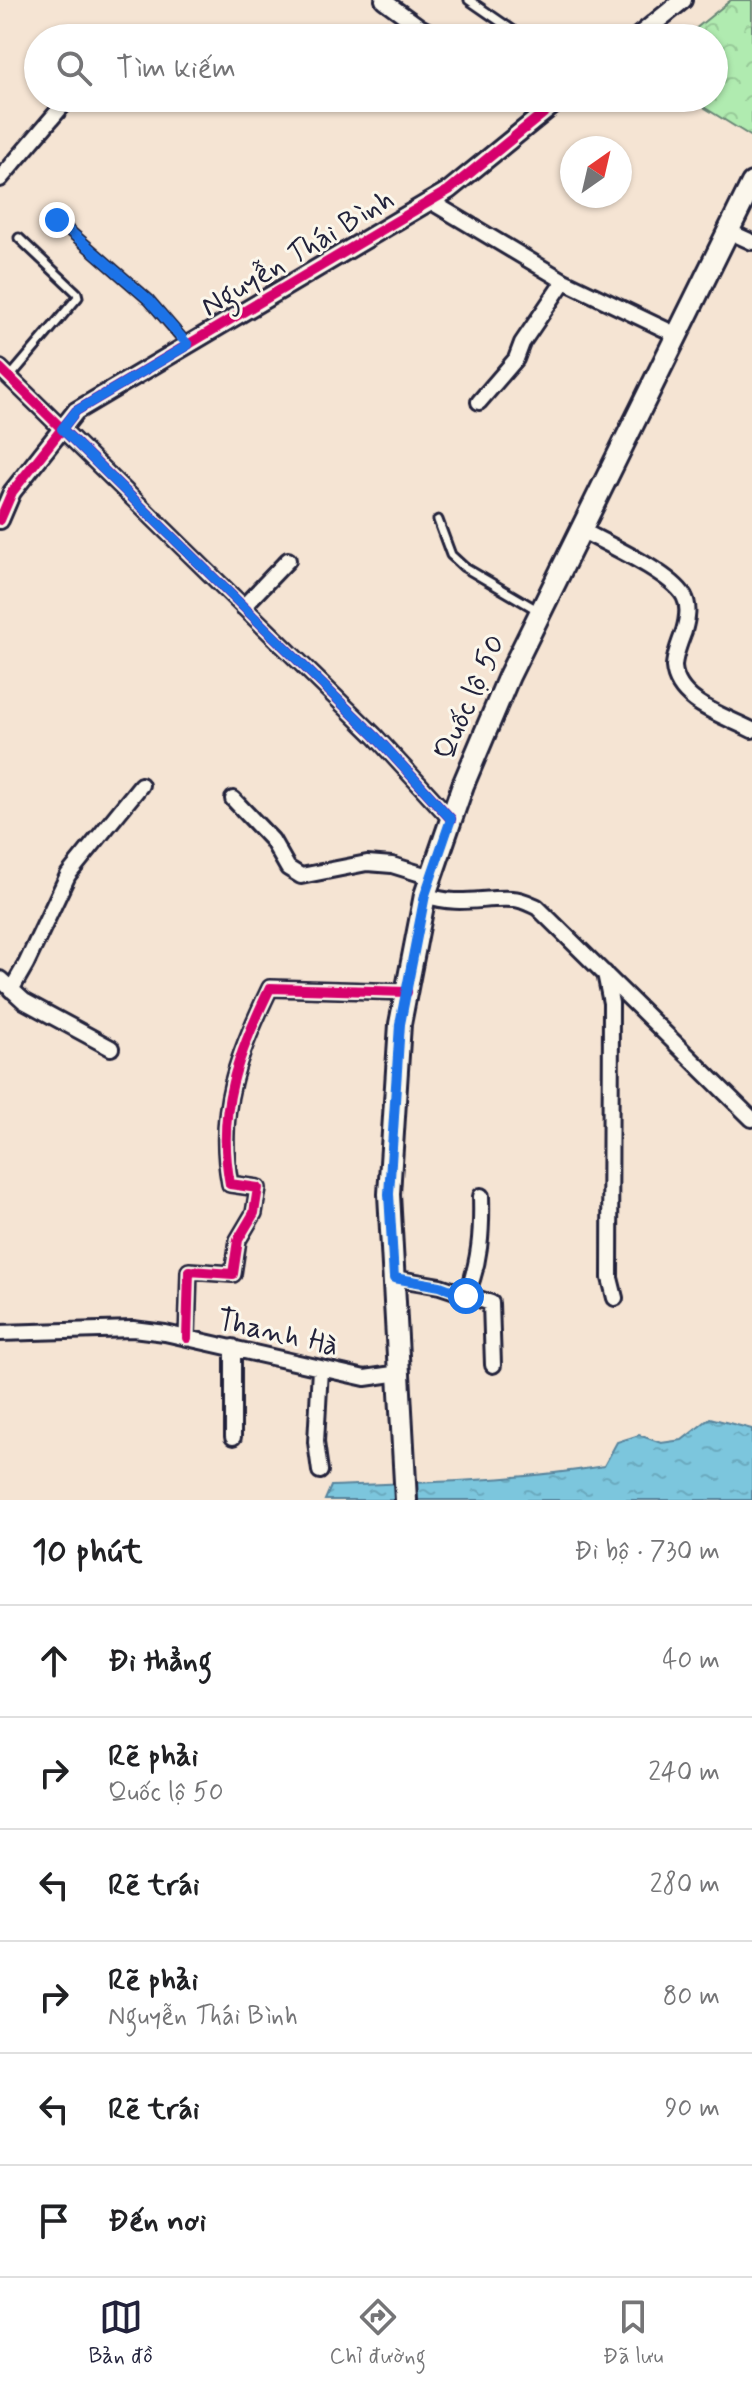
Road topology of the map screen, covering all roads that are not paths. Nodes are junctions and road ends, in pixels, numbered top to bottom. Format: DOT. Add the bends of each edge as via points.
graph roads {
  1 [pos="383,0"];
  2 [pos="469,0"];
  3 [pos="683,0"];
  4 [pos="416,24"];
  5 [pos="504,24"];
  6 [pos="653,24"];
  7 [pos="57,112"];
  8 [pos="540,112"];
  9 [pos="0,179"];
  10 [pos="752,183"];
  11 [pos="430,201"];
  12 [pos="57,220"];
  13 [pos="728,231"];
  14 [pos="19,238"];
  15 [pos="752,242"];
  16 [pos="564,281"];
  17 [pos="677,335"];
  18 [pos="188,345"];
  19 [pos="5,373"];
  20 [pos="479,402"];
  21 [pos="62,429"];
  22 [pos="0,520"];
  23 [pos="438,520"];
  24 [pos="581,530"];
  25 [pos="288,560"];
  26 [pos="243,607"];
  27 [pos="540,612"];
  28 [pos="752,730"];
  29 [pos="141,785"];
  30 [pos="233,799"];
  31 [pos="451,819"];
  32 [pos="428,886"];
  33 [pos="605,972"];
  34 [pos="6,984"];
  35 [pos="407,992"];
  36 [pos="111,1048"];
  37 [pos="752,1119"];
  38 [pos="481,1196"];
  39 [pos="394,1278"];
  40 [pos="466,1296"];
  41 [pos="615,1298"];
  42 [pos="0,1333"];
  43 [pos="187,1338"];
  44 [pos="233,1347"];
  45 [pos="493,1365"];
  46 [pos="320,1369"];
  47 [pos="400,1373"];
  48 [pos="233,1437"];
  49 [pos="320,1471"];
  50 [pos="406,1500"];
  1 -- 4 [label="street"];
  2 -- 5 [label="lane"];
  3 -- 6 [label="street"];
  7 -- 9 [label="street"];
  8 -- 11 [label="street, Nguyễn Thái Bình"];
  10 -- 13 [label="main road, Quốc lộ 50"];
  11 -- 16 [label="street"];
  11 -- 18 [label="street, Nguyễn Thái Bình"];
  12 -- 18 [label="lane" via="149,300"];
  13 -- 15 [label="street"];
  13 -- 17 [label="main road, Quốc lộ 50"];
  14 -- 19 [label="lane" via="78,297"];
  16 -- 17 [label="street"];
  16 -- 20 [label="street" via="516,359"];
  17 -- 24 [label="main road, Quốc lộ 50"];
  18 -- 21 [label="street, Nguyễn Thái Bình" via="76,411"];
  19 -- 21 [label="street"];
  21 -- 22 [label="street, Nguyễn Thái Bình" via="12,492"];
  21 -- 26 [label="street"];
  23 -- 27 [label="lane" via="451,555 464,567"];
  24 -- 27 [label="main road, Quốc lộ 50"];
  24 -- 28 [label="street" via="665,577 684,596 688,617 674,665 678,681 704,706"];
  25 -- 26 [label="street"];
  26 -- 31 [label="street"];
  27 -- 31 [label="main road, Quốc lộ 50"];
  29 -- 34 [label="street" via="68,875 26,964"];
  30 -- 32 [label="street" via="272,840 288,868 301,876 367,863 392,865"];
  31 -- 32 [label="main road, Quốc lộ 50"];
  32 -- 33 [label="street" via="441,901 515,899 537,907"];
  32 -- 35 [label="main road, Quốc lộ 50"];
  33 -- 37 [label="street"];
  33 -- 41 [label="street" via="611,1003 610,1278"];
  34 -- 36 [label="street" via="24,1001"];
  35 -- 39 [label="main road, Quốc lộ 50" via="400,1024 389,1194"];
  35 -- 43 [label="street" via="270,988 229,1092 223,1150 230,1184 258,1188 254,1213 238,1240 233,1274 189,1271"];
  38 -- 40 [label="street" via="482,1234"];
  39 -- 40 [label="street"];
  39 -- 47 [label="main road, Quốc lộ 50"];
  40 -- 45 [label="street" via="491,1303"];
  42 -- 43 [label="street, Thanh Hà" via="133,1329"];
  43 -- 44 [label="street, Thanh Hà"];
  44 -- 46 [label="street, Thanh Hà"];
  44 -- 48 [label="street"];
  46 -- 47 [label="street, Thanh Hà" via="365,1378"];
  46 -- 49 [label="street"];
  47 -- 50 [label="main road, Quốc lộ 50"];
}
